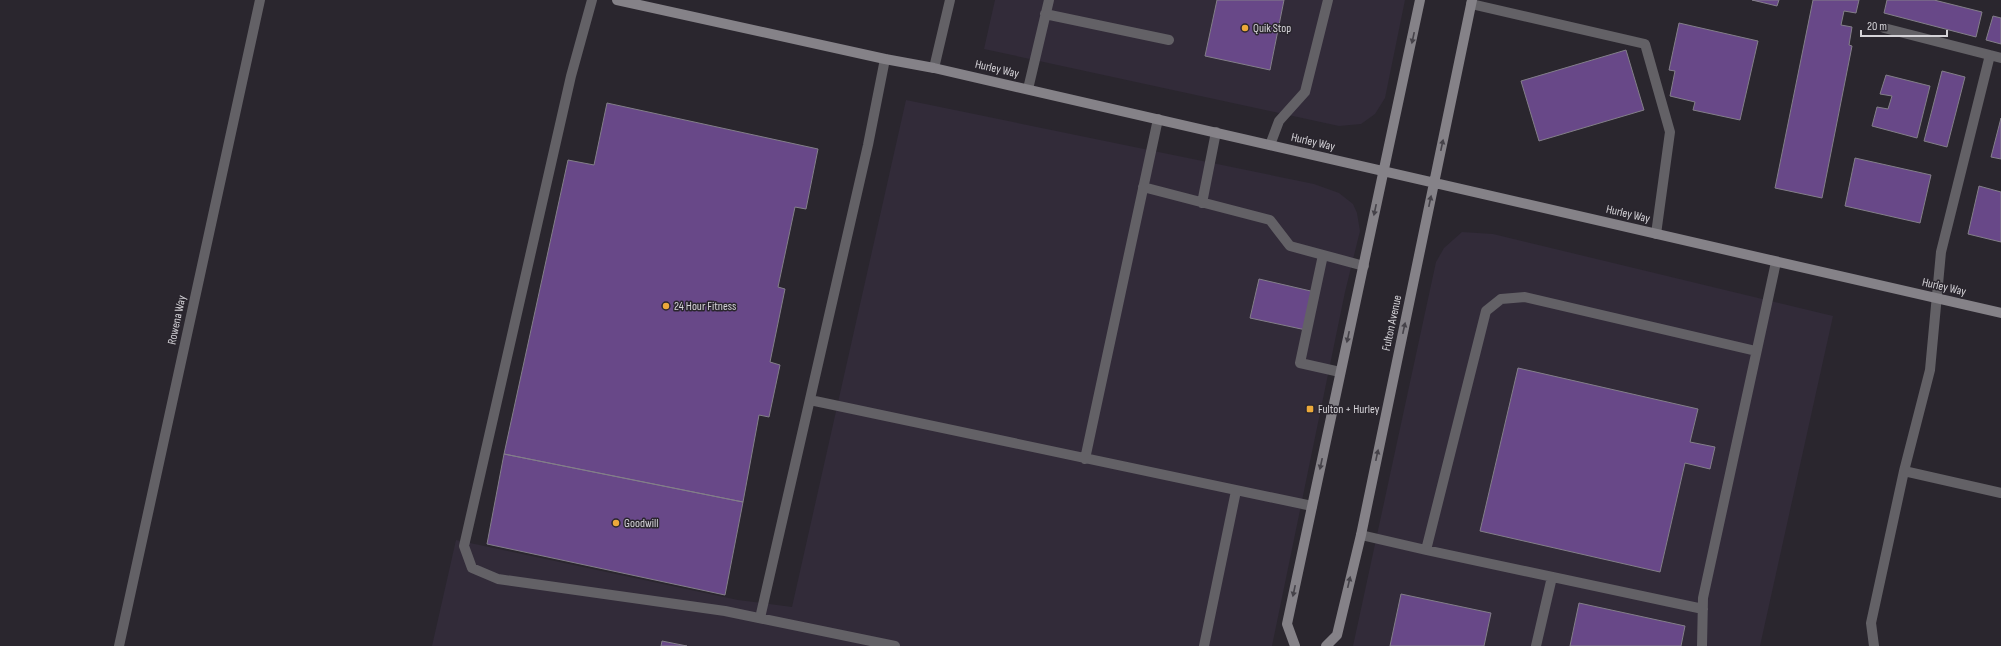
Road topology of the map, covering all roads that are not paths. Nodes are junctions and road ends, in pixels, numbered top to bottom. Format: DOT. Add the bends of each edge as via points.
graph roads {
  1 [pos="260,0"];
  2 [pos="592,0"];
  3 [pos="617,0"];
  4 [pos="950,0"];
  5 [pos="1048,0"];
  6 [pos="1328,0"];
  7 [pos="1420,0"];
  8 [pos="1472,2"];
  9 [pos="1045,14"];
  10 [pos="1884,28"];
  11 [pos="1169,40"];
  12 [pos="1990,55"];
  13 [pos="2001,58"];
  14 [pos="885,59"];
  15 [pos="934,68"];
  16 [pos="1028,89"];
  17 [pos="1158,119"];
  18 [pos="1216,132"];
  19 [pos="1270,145"];
  20 [pos="1384,171"];
  21 [pos="1434,183"];
  22 [pos="1143,187"];
  23 [pos="1202,203"];
  24 [pos="1656,234"];
  25 [pos="1324,255"];
  26 [pos="1776,262"];
  27 [pos="1364,266"];
  28 [pos="1937,299"];
  29 [pos="2001,314"];
  30 [pos="1756,351"];
  31 [pos="1340,372"];
  32 [pos="810,400"];
  33 [pos="1085,459"];
  34 [pos="1904,471"];
  35 [pos="1236,491"];
  36 [pos="2001,493"];
  37 [pos="1312,506"];
  38 [pos="1361,535"];
  39 [pos="1426,550"];
  40 [pos="1552,577"];
  41 [pos="1702,609"];
  42 [pos="760,618"];
  43 [pos="119,646"];
  44 [pos="895,646"];
  45 [pos="1204,646"];
  46 [pos="1295,646"];
  47 [pos="1326,646"];
  48 [pos="1536,646"];
  49 [pos="1702,646"];
  50 [pos="1874,646"];
  1 -- 43 [label="street, Rowena Way"];
  2 -- 42 [label="street" via="571,76 464,546 472,568 498,579"];
  3 -- 14 [label="street, Hurley Way"];
  4 -- 15 [label="street"];
  5 -- 9 [label="street"];
  6 -- 19 [label="street" via="1305,92 1279,121"];
  7 -- 20 [label="street, one-way"];
  21 -- 8 [label="street, Fulton Avenue, one-way"];
  8 -- 24 [label="street" via="1645,44 1670,132"];
  9 -- 11 [label="street"];
  9 -- 16 [label="street"];
  10 -- 12 [label="street"];
  12 -- 13 [label="street"];
  12 -- 28 [label="street" via="1941,252"];
  14 -- 15 [label="street, Hurley Way"];
  14 -- 32 [label="street"];
  15 -- 16 [label="street, Hurley Way"];
  16 -- 17 [label="street, Hurley Way"];
  17 -- 18 [label="street, Hurley Way"];
  17 -- 22 [label="street"];
  18 -- 19 [label="street, Hurley Way"];
  18 -- 23 [label="street"];
  19 -- 20 [label="street, Hurley Way"];
  20 -- 21 [label="street, Hurley Way"];
  20 -- 27 [label="street, one-way"];
  21 -- 24 [label="street, Hurley Way"];
  38 -- 21 [label="street, Fulton Avenue, one-way"];
  22 -- 23 [label="street"];
  22 -- 33 [label="street"];
  23 -- 25 [label="street" via="1270,220 1290,246"];
  24 -- 26 [label="street, Hurley Way"];
  25 -- 27 [label="street"];
  25 -- 31 [label="street" via="1300,363"];
  26 -- 28 [label="street, Hurley Way"];
  26 -- 30 [label="street"];
  27 -- 31 [label="street, one-way"];
  28 -- 29 [label="street, Hurley Way"];
  28 -- 34 [label="street" via="1930,370"];
  30 -- 39 [label="street" via="1525,297 1501,299 1486,311"];
  30 -- 41 [label="street"];
  31 -- 37 [label="street, one-way"];
  32 -- 33 [label="street"];
  32 -- 42 [label="street"];
  33 -- 35 [label="street"];
  34 -- 36 [label="street"];
  34 -- 50 [label="street" via="1871,622"];
  35 -- 37 [label="street"];
  35 -- 45 [label="street"];
  37 -- 46 [label="street, one-way" via="1287,624"];
  38 -- 39 [label="street"];
  47 -- 38 [label="street, Fulton Avenue, one-way" via="1337,635"];
  39 -- 40 [label="street"];
  40 -- 41 [label="street"];
  40 -- 48 [label="street"];
  41 -- 49 [label="street"];
  42 -- 44 [label="street"];
}
